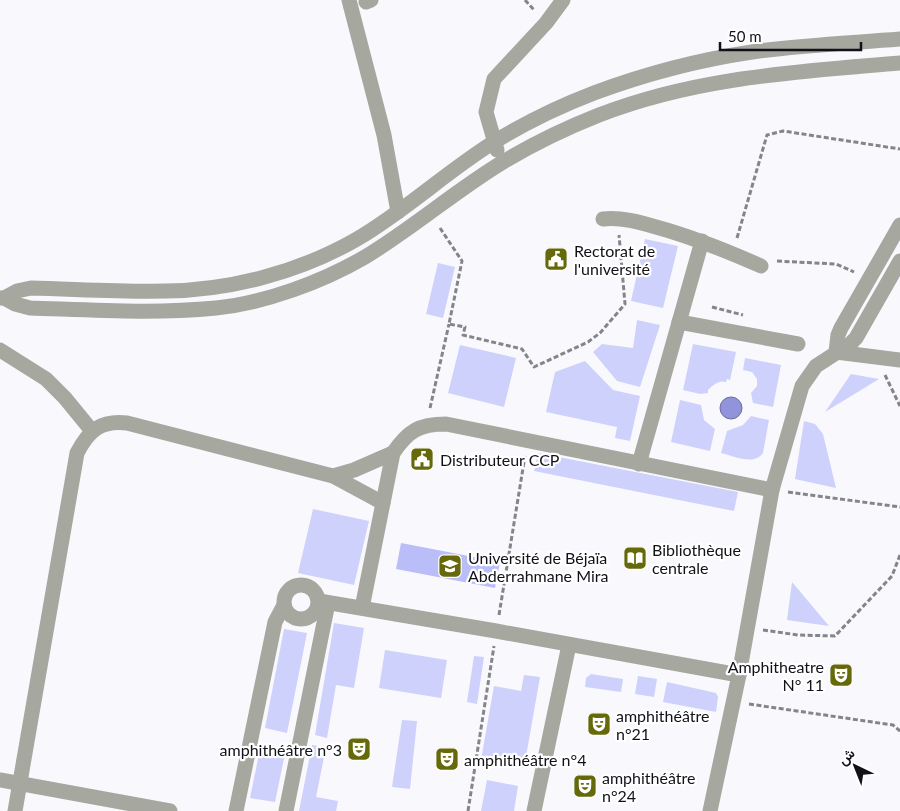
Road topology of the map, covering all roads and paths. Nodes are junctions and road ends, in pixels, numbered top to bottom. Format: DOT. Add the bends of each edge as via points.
graph roads {
  1 [pos="349,0"];
  2 [pos="563,0"];
  3 [pos="900,39"];
  4 [pos="900,63"];
  5 [pos="494,142"];
  6 [pos="900,149"];
  7 [pos="502,163"];
  8 [pos="398,212"];
  9 [pos="610,219"];
  10 [pos="900,225"];
  11 [pos="440,228"];
  12 [pos="702,241"];
  13 [pos="732,253"];
  14 [pos="900,260"];
  15 [pos="761,266"];
  16 [pos="856,273"];
  17 [pos="2,298"];
  18 [pos="679,322"];
  19 [pos="449,324"];
  20 [pos="798,344"];
  21 [pos="0,350"];
  22 [pos="836,352"];
  23 [pos="876,357"];
  24 [pos="900,360"];
  25 [pos="900,406"];
  26 [pos="426,426"];
  27 [pos="92,431"];
  28 [pos="528,440"];
  29 [pos="393,453"];
  30 [pos="639,464"];
  31 [pos="333,476"];
  32 [pos="772,490"];
  33 [pos="383,503"];
  34 [pos="900,507"];
  35 [pos="900,555"];
  36 [pos="284,605"];
  37 [pos="321,605"];
  38 [pos="362,608"];
  39 [pos="747,628"];
  40 [pos="496,631"];
  41 [pos="569,645"];
  42 [pos="739,674"];
  43 [pos="733,702"];
  44 [pos="900,731"];
  45 [pos="0,780"];
  46 [pos="20,784"];
  47 [pos="15,811"];
  48 [pos="170,811"];
  49 [pos="236,811"];
  50 [pos="286,811"];
  51 [pos="468,811"];
  52 [pos="534,811"];
  53 [pos="710,811"];
  1 -- 8 [label="street" via="384,134"];
  2 -- 5 [label="street" via="494,78 486,112"];
  3 -- 5 [label="street" via="754,52 699,62 593,94"];
  4 -- 7 [label="street" via="754,76 666,93 598,115"];
  5 -- 7 [label="street"];
  5 -- 8 [label="street"];
  6 -- 13 [label="path" via="782,131 767,135"];
  7 -- 17 [label="street" via="364,258 317,280 269,297 218,308 168,311 30,308"];
  8 -- 17 [label="street" via="347,244 312,261 265,277 217,287 167,291 30,288"];
  9 -- 12 [label="street" via="646,224"];
  9 -- 19 [label="path" via="622,264 625,304 588,342 534,367 522,349 463,335 465,327"];
  10 -- 22 [label="street" via="841,328"];
  11 -- 19 [label="path" via="462,261"];
  12 -- 13 [label="street"];
  12 -- 18 [label="street"];
  13 -- 15 [label="street"];
  14 -- 22 [label="street" via="856,338"];
  15 -- 16 [label="path" via="764,260 836,264"];
  18 -- 20 [label="street"];
  18 -- 30 [label="street"];
  19 -- 26 [label="path"];
  21 -- 27 [label="street" via="46,379"];
  22 -- 23 [label="street"];
  22 -- 32 [label="street" via="816,366 802,386"];
  23 -- 24 [label="street"];
  23 -- 25 [label="path"];
  26 -- 28 [label="street" via="446,424"];
  26 -- 29 [label="street" via="415,429 402,439"];
  27 -- 31 [label="street" via="101,425 127,423"];
  27 -- 46 [label="street" via="77,453"];
  28 -- 30 [label="street"];
  28 -- 40 [label="path"];
  29 -- 31 [label="street"];
  29 -- 33 [label="street"];
  30 -- 32 [label="street"];
  31 -- 33 [label="street"];
  32 -- 34 [label="path"];
  32 -- 39 [label="street"];
  33 -- 38 [label="street"];
  35 -- 39 [label="path" via="892,576 835,636"];
  36 -- 37 [label="street" via="290,615 300,620 306,619"];
  36 -- 37 [label="street" via="289,590 298,585 312,589"];
  36 -- 49 [label="street" via="275,622"];
  37 -- 38 [label="street"];
  37 -- 50 [label="street" via="322,631"];
  38 -- 40 [label="street"];
  39 -- 42 [label="street"];
  40 -- 41 [label="street"];
  40 -- 51 [label="path"];
  41 -- 42 [label="street"];
  41 -- 52 [label="street"];
  42 -- 43 [label="street"];
  43 -- 44 [label="path" via="893,726"];
  43 -- 53 [label="street"];
  45 -- 46 [label="street"];
  46 -- 47 [label="street"];
  46 -- 48 [label="street"];
}
